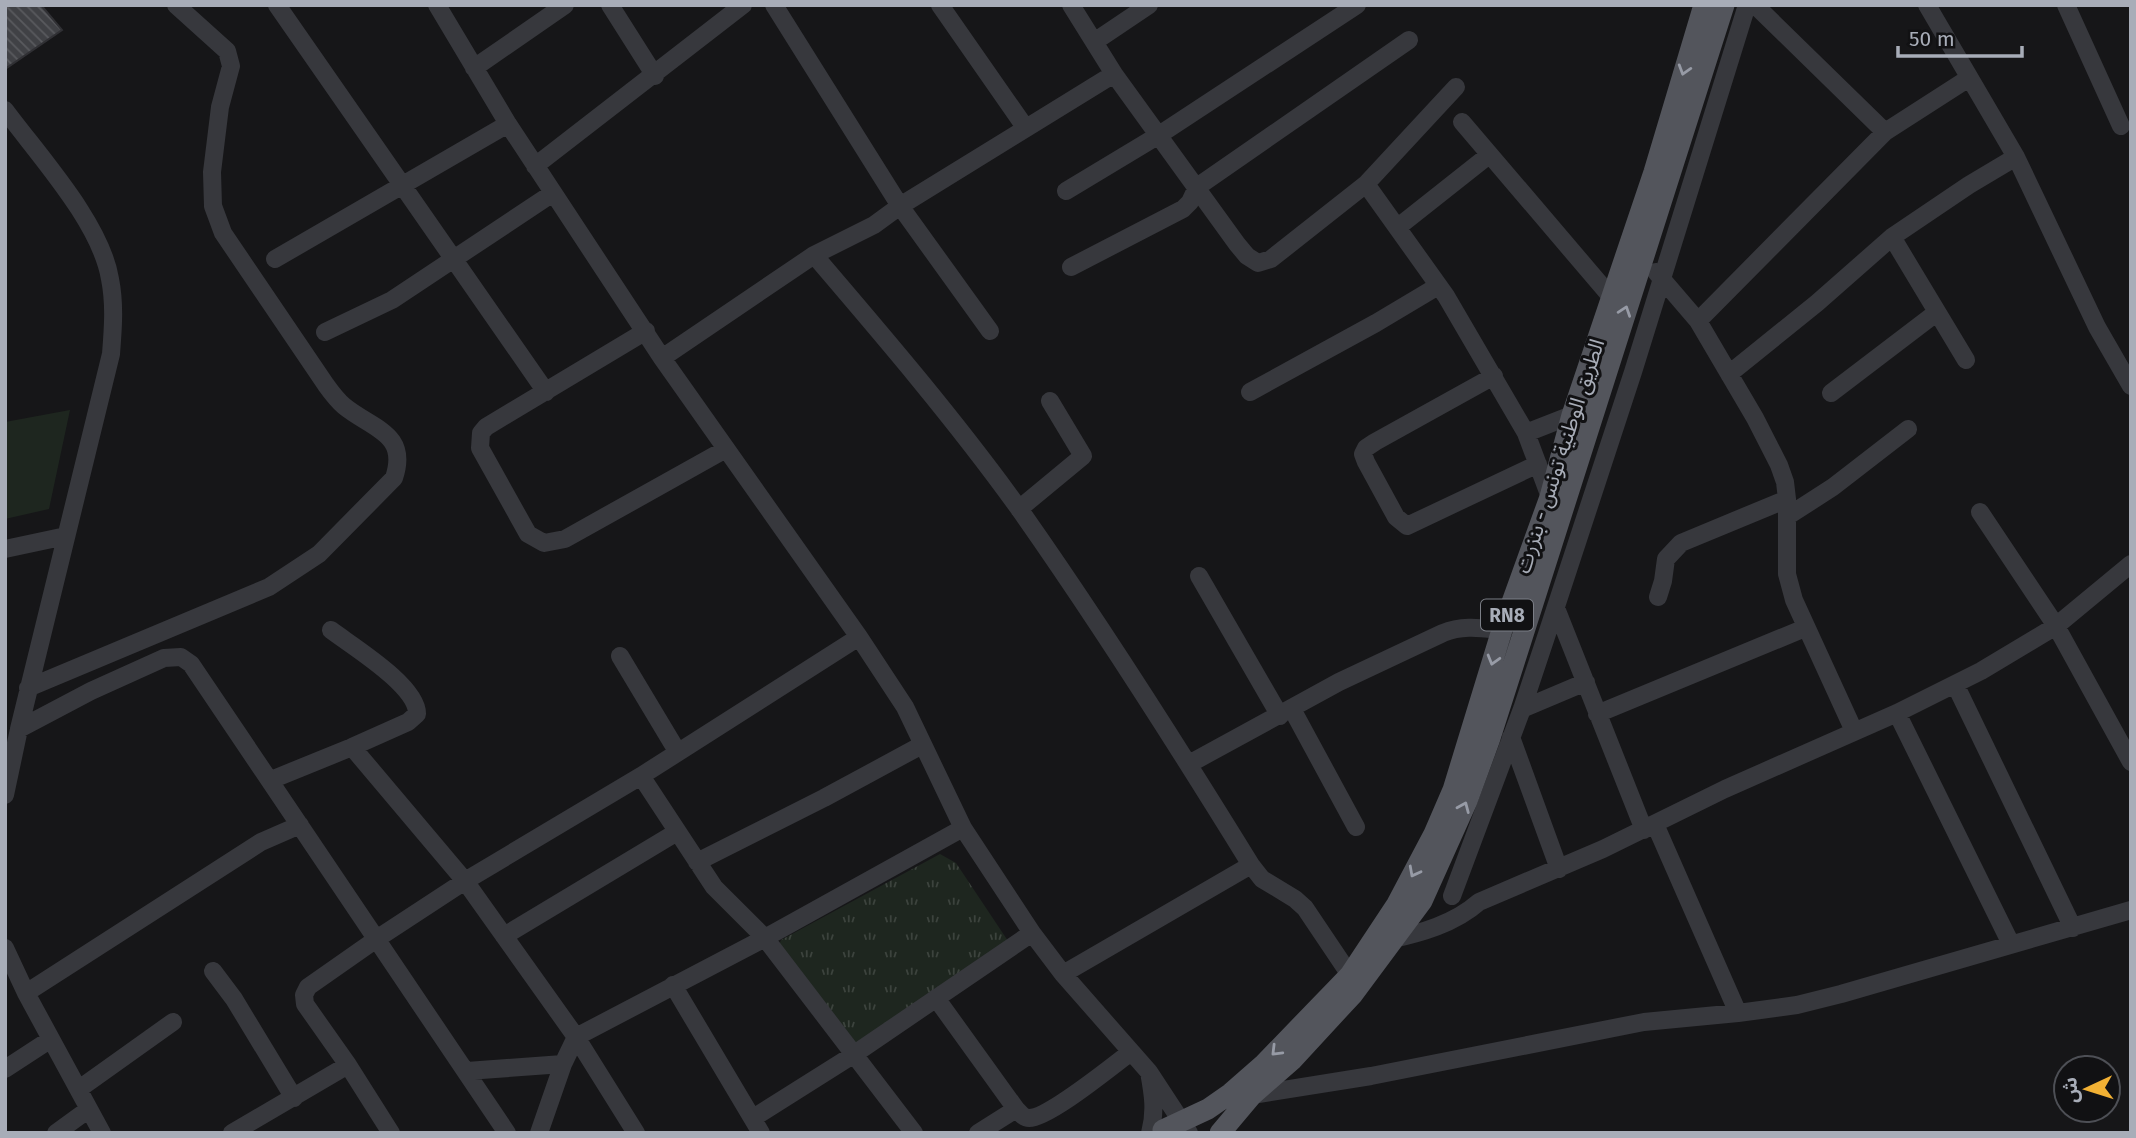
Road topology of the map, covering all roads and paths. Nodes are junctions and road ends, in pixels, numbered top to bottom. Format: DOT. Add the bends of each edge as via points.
graph roads {
  1 [pos="176,5"];
  2 [pos="278,5"];
  3 [pos="437,5"];
  4 [pos="565,5"];
  5 [pos="610,5"];
  6 [pos="743,5"];
  7 [pos="774,5"];
  8 [pos="940,5"];
  9 [pos="1071,5"];
  10 [pos="1149,5"];
  11 [pos="1357,5"];
  12 [pos="1704,5"];
  13 [pos="1724,5"];
  14 [pos="1747,5"];
  15 [pos="1755,5"];
  16 [pos="1927,5"];
  17 [pos="2066,5"];
  18 [pos="1409,40"];
  19 [pos="1094,42"];
  20 [pos="474,68"];
  21 [pos="1114,74"];
  22 [pos="655,76"];
  23 [pos="1969,78"];
  24 [pos="1456,87"];
  25 [pos="5,110"];
  26 [pos="1462,122"];
  27 [pos="508,124"];
  28 [pos="2121,125"];
  29 [pos="1025,127"];
  30 [pos="1885,132"];
  31 [pos="1159,135"];
  32 [pos="1489,155"];
  33 [pos="2016,157"];
  34 [pos="535,166"];
  35 [pos="1366,184"];
  36 [pos="402,186"];
  37 [pos="1197,187"];
  38 [pos="1066,191"];
  39 [pos="553,193"];
  40 [pos="900,206"];
  41 [pos="1398,227"];
  42 [pos="1892,237"];
  43 [pos="814,255"];
  44 [pos="275,259"];
  45 [pos="1643,259"];
  46 [pos="453,261"];
  47 [pos="1071,267"];
  48 [pos="1662,279"];
  49 [pos="1438,286"];
  50 [pos="1612,298"];
  51 [pos="1936,313"];
  52 [pos="1698,321"];
  53 [pos="646,331"];
  54 [pos="989,331"];
  55 [pos="325,332"];
  56 [pos="662,358"];
  57 [pos="1966,360"];
  58 [pos="1598,366"];
  59 [pos="1729,374"];
  60 [pos="1494,376"];
  61 [pos="2131,386"];
  62 [pos="546,392"];
  63 [pos="1250,392"];
  64 [pos="1831,393"];
  65 [pos="1050,401"];
  66 [pos="1572,415"];
  67 [pos="1908,429"];
  68 [pos="1526,433"];
  69 [pos="726,449"];
  70 [pos="1538,464"];
  71 [pos="1550,497"];
  72 [pos="1788,508"];
  73 [pos="1019,509"];
  74 [pos="1980,512"];
  75 [pos="66,536"];
  76 [pos="5,549"];
  77 [pos="2131,564"];
  78 [pos="1199,576"];
  79 [pos="1658,597"];
  80 [pos="1556,608"];
  81 [pos="2056,626"];
  82 [pos="1805,628"];
  83 [pos="1502,629"];
  84 [pos="331,630"];
  85 [pos="859,637"];
  86 [pos="620,656"];
  87 [pos="1586,682"];
  88 [pos="1955,684"];
  89 [pos="29,688"];
  90 [pos="1522,709"];
  91 [pos="1286,712"];
  92 [pos="1897,713"];
  93 [pos="1597,714"];
  94 [pos="19,729"];
  95 [pos="1854,731"];
  96 [pos="1511,737"];
  97 [pos="922,745"];
  98 [pos="352,747"];
  99 [pos="677,751"];
  100 [pos="2131,762"];
  101 [pos="1189,764"];
  102 [pos="641,776"];
  103 [pos="271,780"];
  104 [pos="5,795"];
  105 [pos="300,825"];
  106 [pos="1356,827"];
  107 [pos="1649,827"];
  108 [pos="963,828"];
  109 [pos="677,832"];
  110 [pos="697,862"];
  111 [pos="1251,865"];
  112 [pos="1559,869"];
  113 [pos="465,881"];
  114 [pos="1452,896"];
  115 [pos="1422,901"];
  116 [pos="1479,902"];
  117 [pos="1397,904"];
  118 [pos="2131,910"];
  119 [pos="2073,928"];
  120 [pos="1032,933"];
  121 [pos="504,936"];
  122 [pos="378,938"];
  123 [pos="765,938"];
  124 [pos="1396,938"];
  125 [pos="1372,943"];
  126 [pos="2011,944"];
  127 [pos="8,959"];
  128 [pos="213,971"];
  129 [pos="1063,974"];
  130 [pos="1350,975"];
  131 [pos="673,985"];
  132 [pos="26,993"];
  133 [pos="936,998"];
  134 [pos="1738,1013"];
  135 [pos="173,1022"];
  136 [pos="576,1037"];
  137 [pos="51,1039"];
  138 [pos="1131,1052"];
  139 [pos="853,1055"];
  140 [pos="563,1064"];
  141 [pos="348,1065"];
  142 [pos="5,1069"];
  143 [pos="467,1071"];
  144 [pos="1149,1072"];
  145 [pos="79,1089"];
  146 [pos="1252,1096"];
  147 [pos="294,1098"];
  148 [pos="89,1109"];
  149 [pos="1016,1109"];
  150 [pos="757,1126"];
  151 [pos="1169,1131"];
  152 [pos="56,1133"];
  153 [pos="102,1133"];
  154 [pos="232,1133"];
  155 [pos="391,1133"];
  156 [pos="507,1133"];
  157 [pos="539,1133"];
  158 [pos="636,1133"];
  159 [pos="915,1133"];
  160 [pos="978,1133"];
  161 [pos="1220,1133"];
  1 -- 89 [label="street" via="227,51 231,66 220,107 212,172 213,206 223,233 326,384 342,404 388,436 399,463 394,478 318,554 269,587"];
  2 -- 36 [label="street"];
  3 -- 20 [label="street"];
  4 -- 20 [label="street"];
  5 -- 22 [label="street"];
  6 -- 22 [label="street"];
  7 -- 40 [label="street"];
  8 -- 29 [label="street"];
  9 -- 19 [label="street"];
  10 -- 19 [label="street"];
  11 -- 31 [label="street"];
  12 -- 50 [label="main road, الطريق الوطنية تونس - بنزرت / RN8, one-way"];
  13 -- 45 [label="main road, الطريق الوطنية تونس - بنزرت / RN8"];
  14 -- 48 [label="street"];
  15 -- 30 [label="street"];
  16 -- 23 [label="street"];
  17 -- 28 [label="street"];
  18 -- 37 [label="street"];
  19 -- 21 [label="street"];
  20 -- 27 [label="street"];
  21 -- 29 [label="street"];
  21 -- 31 [label="street"];
  22 -- 34 [label="street"];
  23 -- 30 [label="street"];
  23 -- 33 [label="street"];
  24 -- 35 [label="street"];
  25 -- 75 [label="street" via="82,213 100,243 110,276 114,310 111,354"];
  26 -- 32 [label="street"];
  27 -- 34 [label="street"];
  27 -- 36 [label="street"];
  29 -- 40 [label="street"];
  30 -- 52 [label="street"];
  31 -- 37 [label="street"];
  31 -- 38 [label="street"];
  32 -- 41 [label="street"];
  32 -- 50 [label="street"];
  33 -- 42 [label="street"];
  33 -- 61 [label="street" via="2097,327"];
  34 -- 39 [label="street"];
  35 -- 37 [label="street" via="1271,259 1258,263 1247,256"];
  35 -- 41 [label="street"];
  36 -- 44 [label="street"];
  36 -- 46 [label="street"];
  37 -- 47 [label="street" via="1190,202 1173,216"];
  39 -- 46 [label="street"];
  39 -- 53 [label="street"];
  40 -- 43 [label="street" via="874,225"];
  40 -- 54 [label="street"];
  41 -- 49 [label="street"];
  42 -- 51 [label="street"];
  42 -- 59 [label="street"];
  43 -- 56 [label="street"];
  43 -- 73 [label="street" via="920,379"];
  45 -- 48 [label="street"];
  58 -- 45 [label="main road, الطريق الوطنية تونس - بنزرت / RN8, one-way"];
  46 -- 55 [label="street" via="392,300"];
  46 -- 62 [label="street"];
  48 -- 52 [label="street"];
  48 -- 80 [label="street"];
  49 -- 60 [label="street"];
  49 -- 63 [label="street"];
  50 -- 58 [label="main road, الطريق الوطنية تونس - بنزرت / RN8"];
  51 -- 57 [label="street"];
  51 -- 64 [label="street"];
  52 -- 59 [label="street"];
  53 -- 56 [label="street"];
  53 -- 62 [label="street"];
  56 -- 69 [label="street"];
  58 -- 66 [label="main road, الطريق الوطنية تونس - بنزرت / RN8"];
  115 -- 58 [label="main road, الطريق الوطنية تونس - بنزرت / RN8, one-way" via="1489,741"];
  59 -- 72 [label="street" via="1779,465"];
  60 -- 68 [label="street"];
  60 -- 70 [label="street" via="1366,448 1366,462 1396,517 1407,526"];
  62 -- 69 [label="street" via="486,427 480,441 528,534 544,543 565,539"];
  65 -- 73 [label="street" via="1083,456"];
  66 -- 68 [label="street"];
  66 -- 71 [label="main road, الطريق الوطنية تونس - بنزرت / RN8"];
  67 -- 72 [label="street" via="1833,487"];
  68 -- 70 [label="street"];
  69 -- 85 [label="street"];
  70 -- 71 [label="street"];
  71 -- 83 [label="main road, الطريق الوطنية تونس - بنزرت / RN8"];
  72 -- 79 [label="street" via="1681,543 1666,559"];
  72 -- 82 [label="street" via="1787,574"];
  73 -- 101 [label="street"];
  74 -- 81 [label="street"];
  75 -- 76 [label="street"];
  75 -- 89 [label="street"];
  77 -- 81 [label="street"];
  78 -- 91 [label="street"];
  80 -- 87 [label="street"];
  80 -- 90 [label="street"];
  81 -- 88 [label="street"];
  81 -- 100 [label="street"];
  82 -- 93 [label="street"];
  82 -- 95 [label="street"];
  83 -- 91 [label="street" via="1455,628"];
  83 -- 117 [label="main road, الطريق الوطنية تونس - بنزرت / RN8, one-way" via="1452,790"];
  84 -- 98 [label="street" via="395,679 417,708 414,718"];
  85 -- 97 [label="street" via="905,708"];
  85 -- 99 [label="street"];
  86 -- 99 [label="street"];
  87 -- 90 [label="street"];
  87 -- 93 [label="street"];
  88 -- 92 [label="street"];
  88 -- 119 [label="street"];
  89 -- 94 [label="street"];
  90 -- 96 [label="street"];
  91 -- 101 [label="street"];
  91 -- 106 [label="street"];
  92 -- 95 [label="street"];
  92 -- 126 [label="street"];
  93 -- 107 [label="street"];
  94 -- 103 [label="street" via="139,669 181,657 191,664"];
  94 -- 104 [label="street"];
  95 -- 107 [label="street"];
  96 -- 112 [label="street"];
  96 -- 114 [label="street"];
  97 -- 108 [label="street"];
  97 -- 110 [label="street"];
  98 -- 103 [label="street"];
  98 -- 113 [label="street"];
  99 -- 102 [label="street"];
  101 -- 111 [label="street"];
  102 -- 109 [label="street"];
  102 -- 113 [label="street"];
  103 -- 105 [label="street"];
  105 -- 122 [label="street"];
  105 -- 132 [label="street" via="261,842"];
  107 -- 112 [label="street"];
  107 -- 134 [label="street"];
  108 -- 120 [label="street"];
  108 -- 123 [label="street"];
  109 -- 110 [label="street"];
  109 -- 121 [label="street"];
  110 -- 123 [label="street" via="714,887"];
  111 -- 129 [label="street"];
  111 -- 130 [label="street" via="1262,879 1305,908"];
  112 -- 116 [label="street"];
  113 -- 121 [label="street"];
  113 -- 122 [label="street"];
  114 -- 115 [label="street"];
  114 -- 116 [label="street"];
  115 -- 117 [label="street"];
  115 -- 124 [label="main road, الطريق الوطنية تونس - بنزرت / RN8"];
  116 -- 124 [label="street" via="1436,927"];
  117 -- 125 [label="main road, الطريق الوطنية تونس - بنزرت / RN8"];
  118 -- 119 [label="street"];
  119 -- 126 [label="street"];
  120 -- 129 [label="street"];
  120 -- 133 [label="street"];
  121 -- 136 [label="street"];
  122 -- 141 [label="street" via="303,995"];
  122 -- 143 [label="street"];
  123 -- 131 [label="street"];
  123 -- 139 [label="street"];
  124 -- 125 [label="street"];
  124 -- 146 [label="main road, الطريق الوطنية تونس - بنزرت / RN8" via="1345,1003"];
  125 -- 130 [label="main road, الطريق الوطنية تونس - بنزرت / RN8"];
  126 -- 134 [label="street" via="1830,997"];
  127 -- 132 [label="street"];
  128 -- 147 [label="street"];
  129 -- 138 [label="street"];
  130 -- 151 [label="main road, الطريق الوطنية تونس - بنزرت / RN8, one-way" via="1231,1093"];
  131 -- 136 [label="street"];
  131 -- 150 [label="street"];
  132 -- 137 [label="street"];
  133 -- 139 [label="street"];
  133 -- 149 [label="street"];
  134 -- 146 [label="street" via="1644,1022"];
  135 -- 145 [label="street"];
  136 -- 140 [label="street"];
  136 -- 158 [label="street"];
  137 -- 142 [label="street"];
  137 -- 145 [label="street"];
  138 -- 144 [label="street"];
  138 -- 149 [label="street" via="1042,1115 1030,1118"];
  139 -- 150 [label="street"];
  139 -- 159 [label="street"];
  140 -- 143 [label="street"];
  140 -- 157 [label="street"];
  141 -- 147 [label="street"];
  141 -- 155 [label="street"];
  143 -- 156 [label="street"];
  144 -- 151 [label="street"];
  144 -- 151 [label="street" via="1154,1117"];
  145 -- 148 [label="street"];
  146 -- 161 [label="main road, الطريق الوطنية تونس - بنزرت / RN8"];
  147 -- 154 [label="street"];
  148 -- 152 [label="street"];
  148 -- 153 [label="street"];
  149 -- 160 [label="street"];
}
